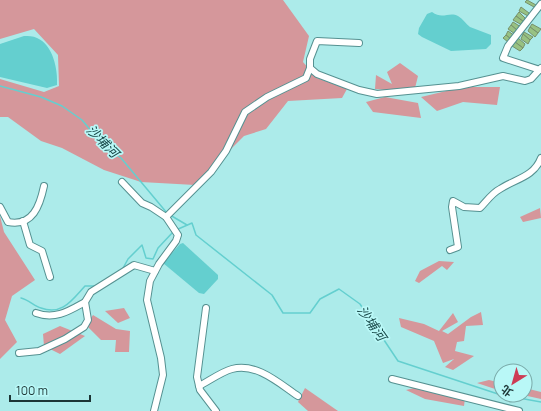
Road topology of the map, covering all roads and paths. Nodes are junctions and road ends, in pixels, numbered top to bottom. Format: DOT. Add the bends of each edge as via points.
graph roads {
  1 [pos="541,4"];
  2 [pos="359,43"];
  3 [pos="310,68"];
  4 [pos="540,69"];
  5 [pos="541,158"];
  6 [pos="122,182"];
  7 [pos="44,186"];
  8 [pos="0,207"];
  9 [pos="166,217"];
  10 [pos="23,221"];
  11 [pos="450,250"];
  12 [pos="155,271"];
  13 [pos="50,277"];
  14 [pos="85,302"];
  15 [pos="206,308"];
  16 [pos="36,313"];
  17 [pos="19,352"];
  18 [pos="392,379"];
  19 [pos="199,386"];
  20 [pos="298,396"];
  21 [pos="154,411"];
  22 [pos="216,411"];
  23 [pos="519,411"];
  1 -- 4 [label="street" via="508,46 503,58"];
  2 -- 3 [label="street" via="317,41 310,58"];
  3 -- 4 [label="street" via="317,74 377,94 459,86 503,76 525,81"];
  3 -- 9 [label="street" via="306,78 267,97 245,112 226,151 211,172"];
  5 -- 11 [label="street" via="538,167 517,181 498,189 480,208 464,207 453,201 458,248"];
  6 -- 9 [label="street" via="142,203"];
  7 -- 10 [label="street" via="39,206"];
  8 -- 10 [label="street" via="8,222 15,224"];
  9 -- 12 [label="street" via="178,235"];
  10 -- 13 [label="street" via="30,245 42,251"];
  12 -- 14 [label="street" via="134,266 91,292"];
  12 -- 21 [label="street" via="150,281 147,300 163,375"];
  14 -- 16 [label="street" via="63,315 44,316"];
  14 -- 17 [label="street" via="88,320 84,327 39,351"];
  15 -- 19 [label="street" via="197,377"];
  18 -- 23 [label="street"];
  19 -- 20 [label="street" via="232,369 254,370 274,379"];
  19 -- 22 [label="street"];
}
